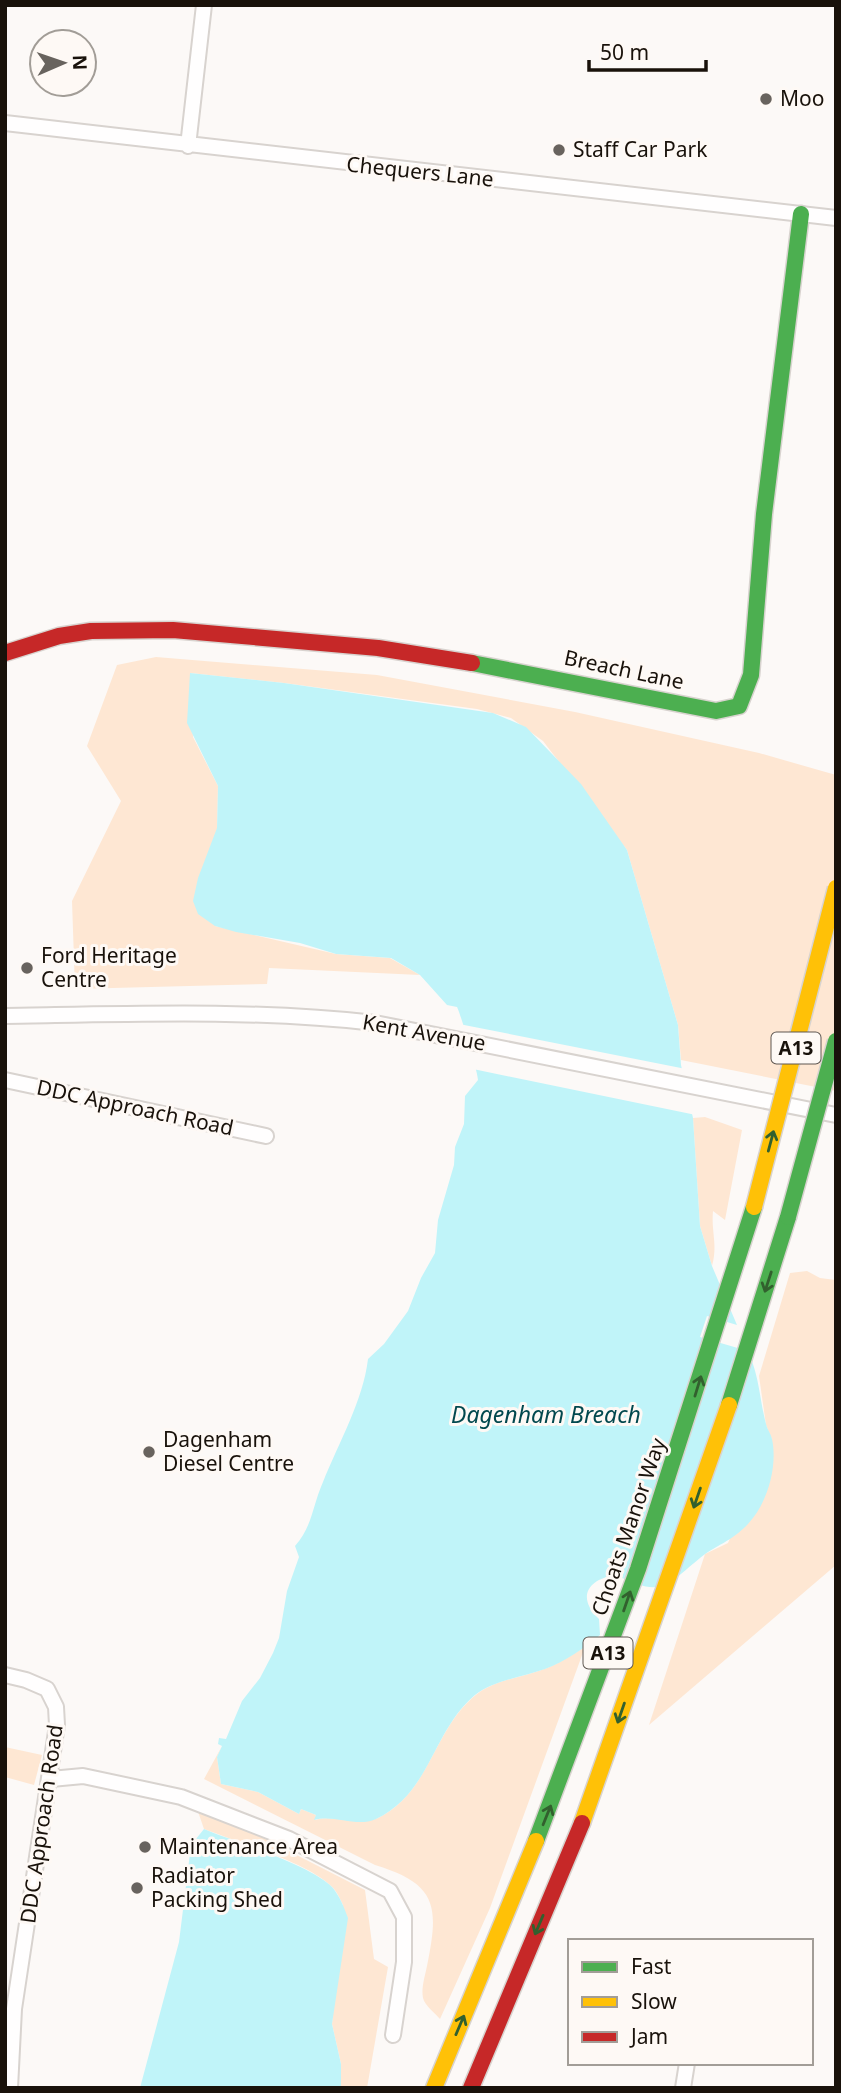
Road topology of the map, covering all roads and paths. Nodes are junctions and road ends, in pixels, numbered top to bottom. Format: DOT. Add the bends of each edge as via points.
graph roads {
  1 [pos="204,5"];
  2 [pos="5,122"];
  3 [pos="188,146"];
  4 [pos="801,214"];
  5 [pos="836,218"];
  6 [pos="5,653"];
  7 [pos="836,888"];
  8 [pos="5,1016"];
  9 [pos="836,1041"];
  10 [pos="5,1080"];
  11 [pos="836,1115"];
  12 [pos="266,1136"];
  13 [pos="5,1675"];
  14 [pos="51,1779"];
  15 [pos="393,2035"];
  16 [pos="687,2065"];
  17 [pos="10,2088"];
  18 [pos="434,2088"];
  19 [pos="471,2088"];
  20 [pos="684,2088"];
  1 -- 3 [label="street"];
  2 -- 3 [label="street, Chequers Lane"];
  3 -- 4 [label="street, Chequers Lane"];
  4 -- 5 [label="street, Chequers Lane"];
  4 -- 6 [label="main road, Breach Lane" via="765,509 751,682 739,706 716,711 520,670 377,648 173,630 91,631"];
  18 -- 7 [label="main road, Choats Manor Way / A13, one-way, bridge" via="551,1807 683,1434 754,1207"];
  8 -- 11 [label="street, Kent Avenue" via="318,1016 455,1038"];
  9 -- 19 [label="main road, A13, one-way, bridge" via="788,1217 716,1444 584,1818"];
  10 -- 12 [label="street, DDC Approach Road"];
  13 -- 14 [label="street, DDC Approach Road" via="40,1685 53,1699 58,1717"];
  14 -- 15 [label="street" via="83,1776 181,1797 289,1839 390,1891 404,1917 404,1962"];
  14 -- 17 [label="street, DDC Approach Road" via="14,2009"];
  16 -- 20 [label="street"];
}
